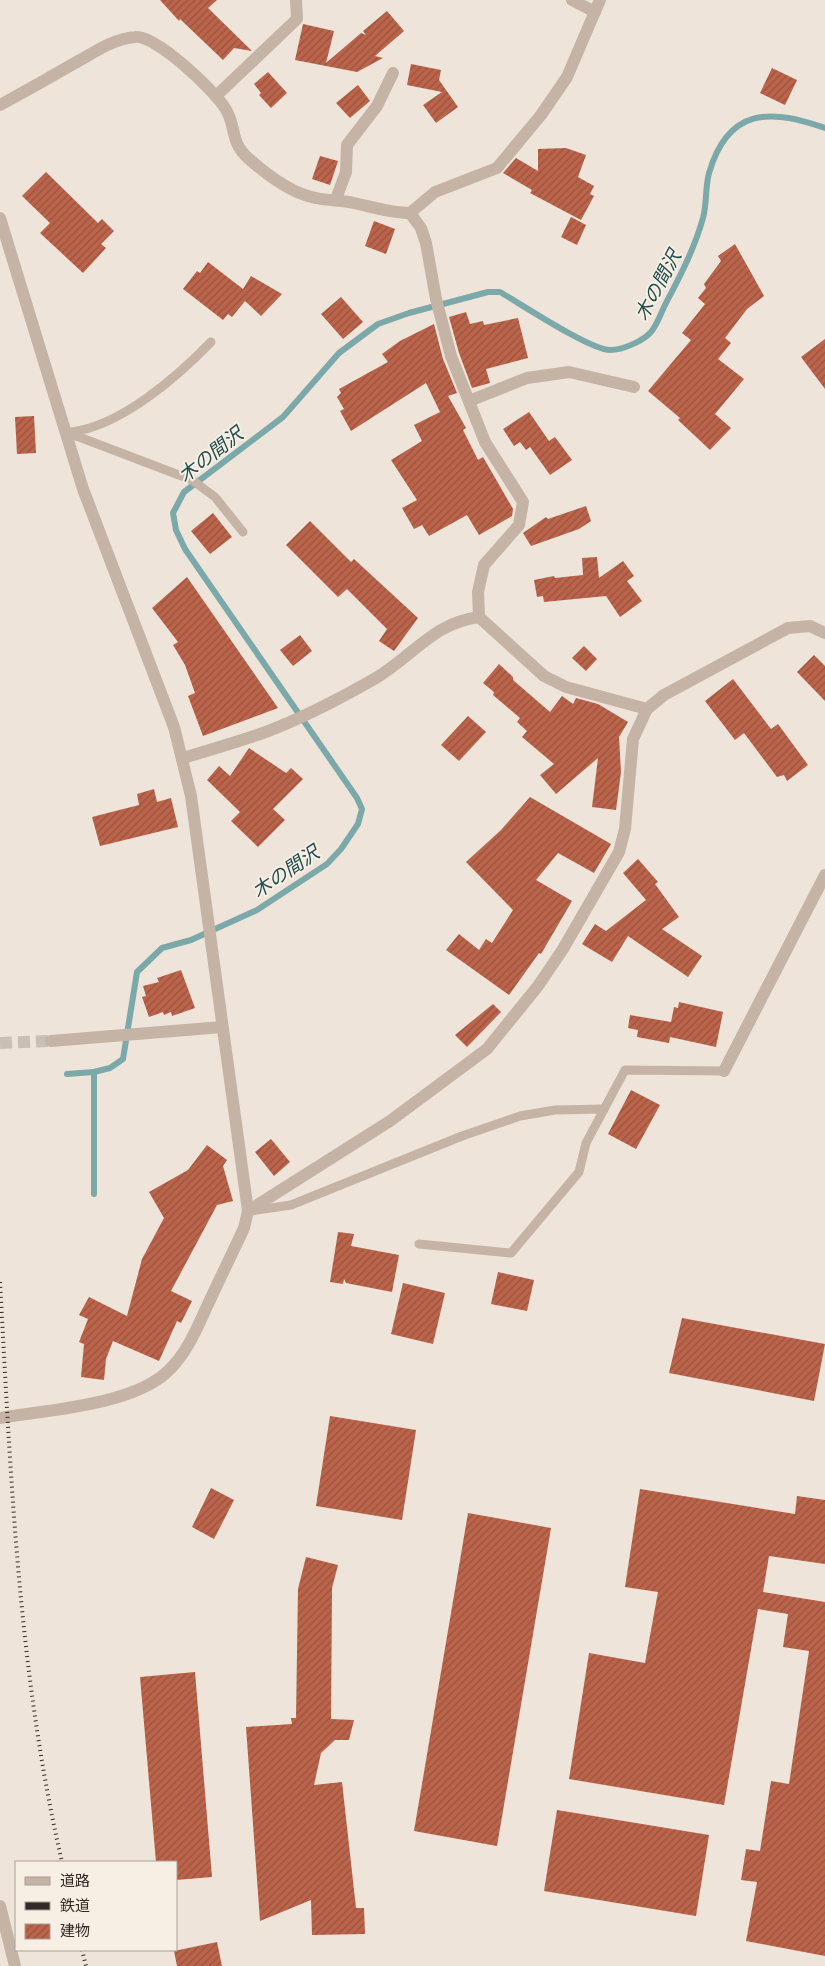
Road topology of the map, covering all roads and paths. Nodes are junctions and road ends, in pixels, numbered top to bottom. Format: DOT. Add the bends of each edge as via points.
graph roads {
  1 [pos="296,0"];
  2 [pos="572,0"];
  3 [pos="598,6"];
  4 [pos="393,73"];
  5 [pos="216,96"];
  6 [pos="0,106"];
  7 [pos="336,199"];
  8 [pos="410,213"];
  9 [pos="0,218"];
  10 [pos="211,342"];
  11 [pos="634,388"];
  12 [pos="469,401"];
  13 [pos="66,432"];
  14 [pos="243,532"];
  15 [pos="479,617"];
  16 [pos="825,633"];
  17 [pos="647,709"];
  18 [pos="183,758"];
  19 [pos="825,875"];
  20 [pos="222,1027"];
  21 [pos="51,1041"];
  22 [pos="724,1071"];
  23 [pos="604,1109"];
  24 [pos="248,1211"];
  25 [pos="419,1244"];
  26 [pos="0,1418"];
  27 [pos="0,1906"];
  28 [pos="15,1966"];
  1 -- 5 [label="street" via="297,19"];
  2 -- 3 [label="street"];
  3 -- 8 [label="street" via="554,98 497,168 435,192"];
  4 -- 7 [label="street" via="377,106 347,145 346,172"];
  5 -- 6 [label="street" via="166,50 153,41 136,36 108,44"];
  5 -- 7 [label="street" via="231,118 237,146 247,157 297,192 316,198"];
  7 -- 8 [label="street"];
  8 -- 12 [label="street" via="421,228 426,243 451,356"];
  9 -- 13 [label="street"];
  10 -- 13 [label="lane" via="164,386 142,400 98,426"];
  11 -- 12 [label="street" via="569,372 527,378"];
  12 -- 15 [label="street" via="485,442 522,502 519,525 484,566 478,592"];
  13 -- 14 [label="lane" via="192,480 215,497"];
  13 -- 18 [label="street" via="83,489"];
  15 -- 17 [label="street" via="544,676 566,687"];
  15 -- 18 [label="street" via="462,619 441,628 377,677 312,710 264,732"];
  16 -- 17 [label="street" via="810,626 788,628 664,695"];
  17 -- 24 [label="street" via="633,739 625,829 619,852 538,986 487,1049 390,1121"];
  18 -- 20 [label="street"];
  19 -- 22 [label="street"];
  20 -- 21 [label="street"];
  20 -- 24 [label="street"];
  22 -- 23 [label="lane" via="625,1070"];
  23 -- 24 [label="lane" via="554,1110 520,1116 290,1205"];
  23 -- 25 [label="lane" via="586,1143 578,1172 511,1253"];
  24 -- 26 [label="street" via="244,1228 194,1333 179,1360 167,1373 143,1387 104,1401"];
  27 -- 28 [label="street"];
}
